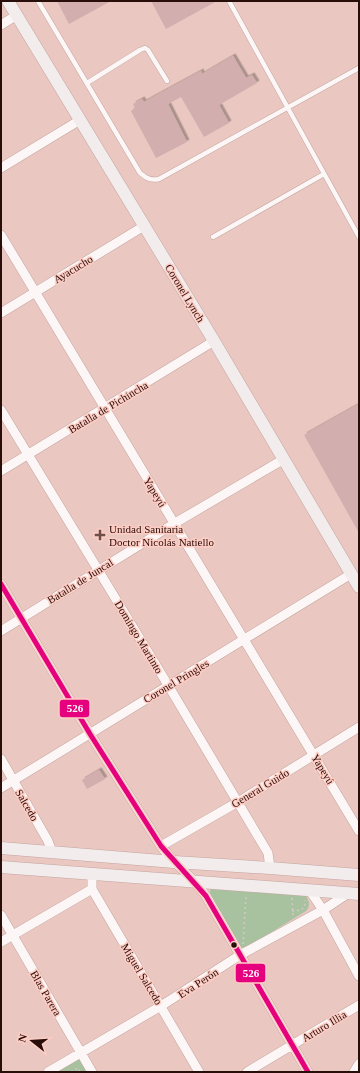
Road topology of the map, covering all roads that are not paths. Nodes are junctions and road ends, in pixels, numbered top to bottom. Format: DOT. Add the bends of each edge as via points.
graph roads {
  1 [pos="8,1"];
  2 [pos="38,1"];
  3 [pos="229,1"];
  4 [pos="17,15"];
  5 [pos="1,25"];
  6 [pos="359,68"];
  7 [pos="167,82"];
  8 [pos="87,83"];
  9 [pos="288,107"];
  10 [pos="80,120"];
  11 [pos="1,168"];
  12 [pos="324,174"];
  13 [pos="144,226"];
  14 [pos="1,236"];
  15 [pos="213,237"];
  16 [pos="359,237"];
  17 [pos="35,292"];
  18 [pos="1,312"];
  19 [pos="214,341"];
  20 [pos="105,408"];
  21 [pos="1,410"];
  22 [pos="28,455"];
  23 [pos="284,459"];
  24 [pos="1,471"];
  25 [pos="175,523"];
  26 [pos="99,570"];
  27 [pos="351,574"];
  28 [pos="1,584"];
  29 [pos="359,587"];
  30 [pos="22,618"];
  31 [pos="1,630"];
  32 [pos="245,640"];
  33 [pos="168,685"];
  34 [pos="359,727"];
  35 [pos="90,734"];
  36 [pos="314,755"];
  37 [pos="1,759"];
  38 [pos="13,781"];
  39 [pos="1,788"];
  40 [pos="238,802"];
  41 [pos="359,831"];
  42 [pos="161,846"];
  43 [pos="1,848"];
  44 [pos="52,852"];
  45 [pos="174,862"];
  46 [pos="1,868"];
  47 [pos="270,868"];
  48 [pos="92,874"];
  49 [pos="359,875"];
  50 [pos="195,881"];
  51 [pos="92,889"];
  52 [pos="310,891"];
  53 [pos="353,894"];
  54 [pos="323,910"];
  55 [pos="1,915"];
  56 [pos="13,936"];
  57 [pos="1,942"];
  58 [pos="240,955"];
  59 [pos="359,976"];
  60 [pos="359,1005"];
  61 [pos="161,1006"];
  62 [pos="293,1045"];
  63 [pos="81,1052"];
  64 [pos="359,1064"];
  65 [pos="48,1072"];
  66 [pos="92,1072"];
  67 [pos="199,1072"];
  68 [pos="247,1072"];
  69 [pos="308,1072"];
  70 [pos="354,1072"];
  1 -- 4 [label="main road, Coronel Lynch"];
  2 -- 8 [label="lane"];
  3 -- 9 [label="lane"];
  4 -- 5 [label="street"];
  4 -- 10 [label="main road, Coronel Lynch"];
  6 -- 9 [label="lane"];
  7 -- 8 [label="lane" via="145,48"];
  8 -- 9 [label="lane" via="140,173 155,180"];
  9 -- 12 [label="lane"];
  10 -- 11 [label="street"];
  10 -- 13 [label="main road, Coronel Lynch"];
  12 -- 15 [label="lane"];
  12 -- 16 [label="lane"];
  13 -- 17 [label="street, Ayacucho"];
  13 -- 19 [label="main road, Coronel Lynch"];
  14 -- 17 [label="street, Yapeyú"];
  17 -- 18 [label="street, Ayacucho"];
  17 -- 20 [label="street, Yapeyú"];
  19 -- 20 [label="street, Batalla de Pichincha"];
  19 -- 23 [label="main road, Coronel Lynch"];
  20 -- 22 [label="street, Batalla de Pichincha"];
  20 -- 25 [label="street, Yapeyú"];
  21 -- 22 [label="street, Domingo Martinto"];
  22 -- 24 [label="street, Batalla de Pichincha"];
  22 -- 26 [label="street, Domingo Martinto"];
  23 -- 25 [label="street, Batalla de Juncal"];
  23 -- 27 [label="main road, Coronel Lynch"];
  25 -- 26 [label="street, Batalla de Juncal"];
  25 -- 32 [label="street, Yapeyú"];
  26 -- 30 [label="street, Batalla de Juncal"];
  26 -- 33 [label="street, Domingo Martinto"];
  27 -- 29 [label="main road, Coronel Lynch"];
  27 -- 32 [label="street, Coronel Pringles"];
  28 -- 30 [label="street"];
  30 -- 31 [label="street, Batalla de Juncal"];
  30 -- 35 [label="street"];
  32 -- 33 [label="street, Coronel Pringles"];
  32 -- 36 [label="street, Yapeyú"];
  33 -- 35 [label="street, Coronel Pringles"];
  33 -- 40 [label="street, Domingo Martinto"];
  34 -- 36 [label="street, General Guido"];
  35 -- 38 [label="street, Coronel Pringles"];
  35 -- 42 [label="street"];
  36 -- 40 [label="street, General Guido"];
  36 -- 41 [label="street, Yapeyú"];
  37 -- 38 [label="street, Salcedo"];
  38 -- 39 [label="street, Coronel Pringles"];
  38 -- 44 [label="street, Salcedo"];
  40 -- 42 [label="street, General Guido"];
  40 -- 47 [label="street, Domingo Martinto" via="268,852"];
  42 -- 45 [label="street"];
  43 -- 44 [label="main road"];
  44 -- 45 [label="main road"];
  45 -- 47 [label="main road"];
  45 -- 50 [label="street"];
  46 -- 48 [label="main road"];
  47 -- 49 [label="main road"];
  48 -- 50 [label="main road"];
  48 -- 51 [label="street"];
  50 -- 52 [label="main road"];
  50 -- 58 [label="street"];
  51 -- 56 [label="street"];
  51 -- 61 [label="street, Miguel Salcedo"];
  52 -- 53 [label="main road"];
  52 -- 54 [label="street"];
  53 -- 54 [label="street, Eva Perón"];
  54 -- 58 [label="street, Eva Perón"];
  54 -- 59 [label="street"];
  55 -- 56 [label="street, Blas Parera"];
  56 -- 57 [label="street"];
  56 -- 63 [label="street, Blas Parera"];
  58 -- 61 [label="street, Eva Perón"];
  58 -- 62 [label="street"];
  60 -- 62 [label="street, Arturo Illia"];
  61 -- 63 [label="street, Eva Perón"];
  61 -- 67 [label="street, Miguel Salcedo"];
  62 -- 68 [label="street, Arturo Illia"];
  62 -- 69 [label="street"];
  63 -- 65 [label="street, Eva Perón"];
  63 -- 66 [label="street, Blas Parera"];
  64 -- 70 [label="street"];
}
